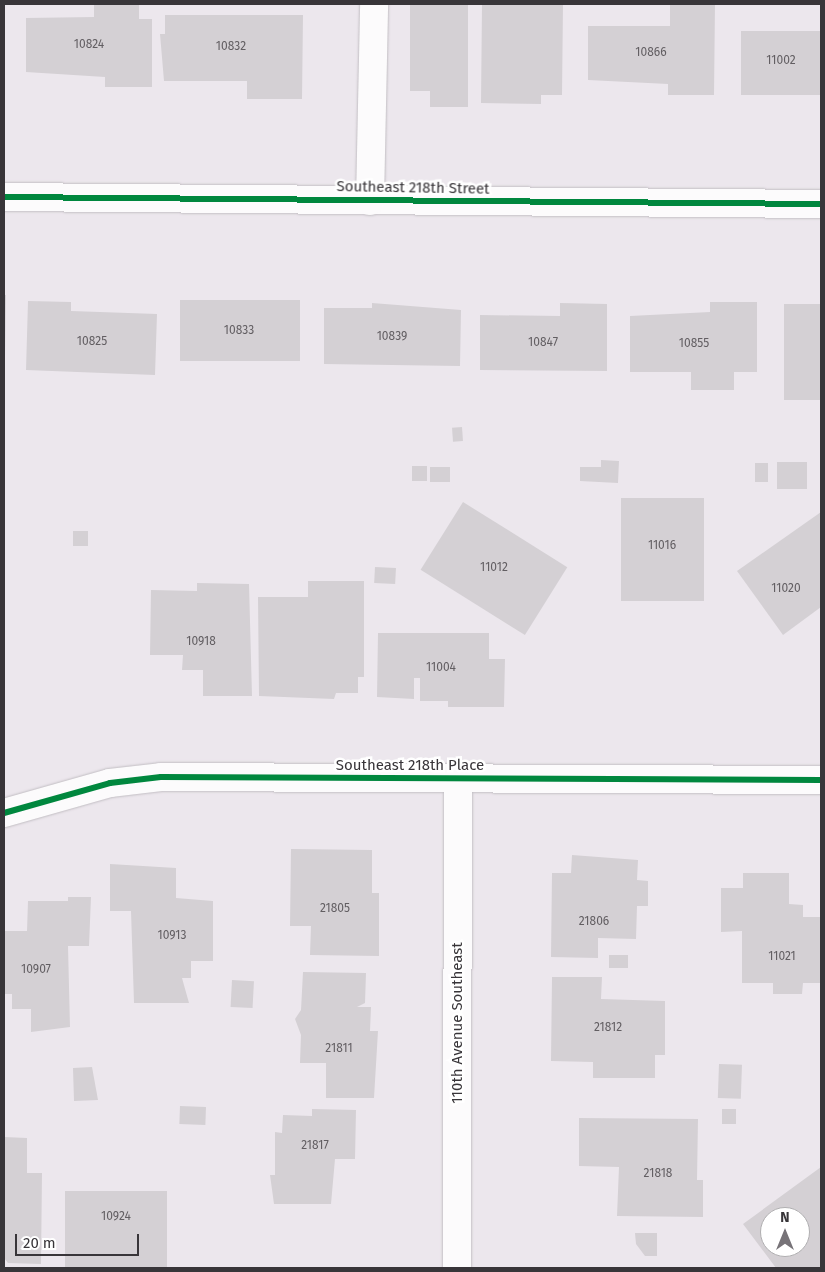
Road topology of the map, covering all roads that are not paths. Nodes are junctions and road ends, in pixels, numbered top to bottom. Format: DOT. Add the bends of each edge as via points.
graph roads {
  1 [pos="374,4"];
  2 [pos="4,197"];
  3 [pos="370,200"];
  4 [pos="821,204"];
  5 [pos="458,778"];
  6 [pos="821,780"];
  7 [pos="4,813"];
  8 [pos="457,1268"];
  1 -- 3 [label="street"];
  2 -- 3 [label="street, Southeast 218th Street"];
  3 -- 4 [label="street, Southeast 218th Street"];
  5 -- 6 [label="street, Southeast 218th Place"];
  5 -- 7 [label="street, Southeast 218th Place" via="161,777 101,785"];
  5 -- 8 [label="street, 110th Avenue Southeast"];
}
